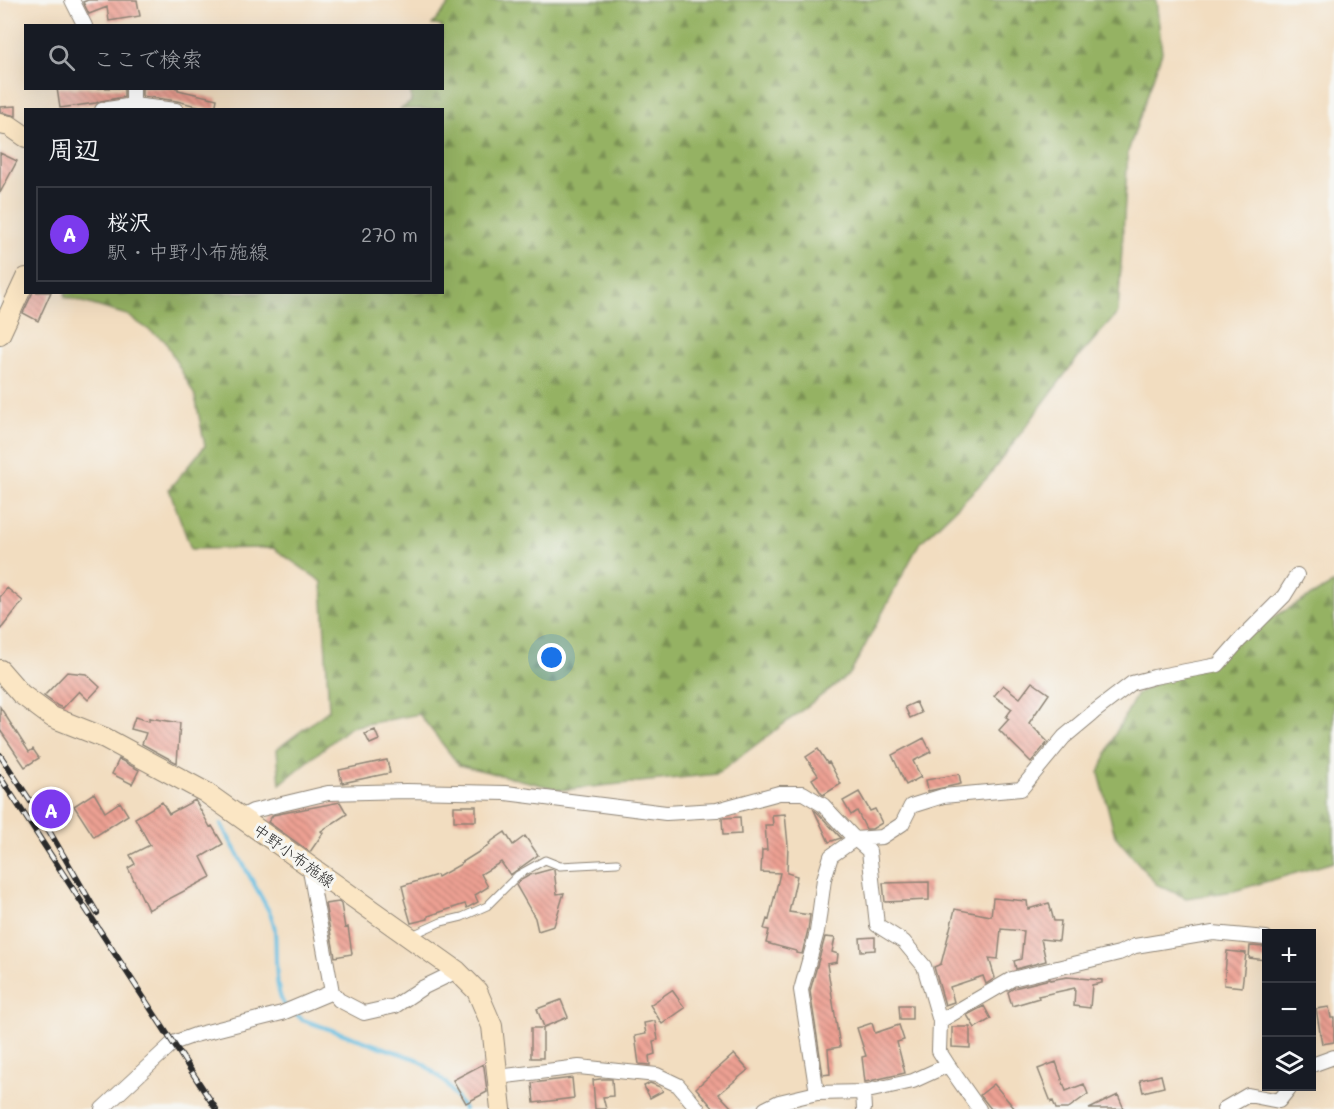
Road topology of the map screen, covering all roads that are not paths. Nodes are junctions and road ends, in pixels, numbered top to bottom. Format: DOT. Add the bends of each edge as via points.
graph roads {
  1 [pos="72,0"];
  2 [pos="84,24"];
  3 [pos="133,90"];
  4 [pos="133,105"];
  5 [pos="114,108"];
  6 [pos="159,108"];
  7 [pos="24,282"];
  8 [pos="0,334"];
  9 [pos="1297,575"];
  10 [pos="0,670"];
  11 [pos="241,817"];
  12 [pos="855,839"];
  13 [pos="617,863"];
  14 [pos="309,865"];
  15 [pos="408,937"];
  16 [pos="1262,938"];
  17 [pos="458,971"];
  18 [pos="332,992"];
  19 [pos="940,1021"];
  20 [pos="1334,1057"];
  21 [pos="1316,1063"];
  22 [pos="948,1065"];
  23 [pos="498,1077"];
  24 [pos="1287,1091"];
  25 [pos="863,1092"];
  26 [pos="817,1093"];
  27 [pos="102,1109"];
  28 [pos="501,1109"];
  29 [pos="699,1109"];
  30 [pos="765,1109"];
  31 [pos="864,1109"];
  32 [pos="979,1109"];
  33 [pos="1224,1109"];
  1 -- 2 [label="street"];
  3 -- 4 [label="street"];
  4 -- 5 [label="street"];
  4 -- 6 [label="street"];
  7 -- 8 [label="main road"];
  9 -- 12 [label="street" via="1284,596 1218,665 1132,683 1064,737 1021,789 943,796 912,806 902,824 882,837"];
  10 -- 11 [label="main road, 中野小布施線" via="21,694 51,717 142,757"];
  11 -- 12 [label="street" via="328,793 506,793 666,813 717,810 779,793 803,793 823,805"];
  11 -- 14 [label="main road, 中野小布施線"];
  12 -- 19 [label="street" via="869,851 877,925 904,942 924,966"];
  12 -- 26 [label="street" via="831,856 801,990"];
  13 -- 15 [label="lane" via="560,866 545,860 518,875 487,906"];
  14 -- 15 [label="main road, 中野小布施線"];
  14 -- 18 [label="street"];
  15 -- 17 [label="main road, 中野小布施線"];
  16 -- 19 [label="street" via="1213,933 1135,946 1012,979"];
  17 -- 18 [label="street" via="395,1006 364,1012 339,1000"];
  17 -- 23 [label="main road, 中野小布施線" via="477,991 492,1026"];
  18 -- 27 [label="street" via="282,1013 173,1043"];
  19 -- 22 [label="street" via="939,1051"];
  20 -- 21 [label="street"];
  22 -- 25 [label="street" via="913,1081"];
  22 -- 32 [label="street"];
  23 -- 28 [label="main road, 中野小布施線"];
  23 -- 29 [label="street" via="579,1067 657,1075 678,1085"];
  24 -- 33 [label="street" via="1279,1101 1248,1095"];
  25 -- 26 [label="street"];
  25 -- 31 [label="street"];
  26 -- 30 [label="street"];
}
